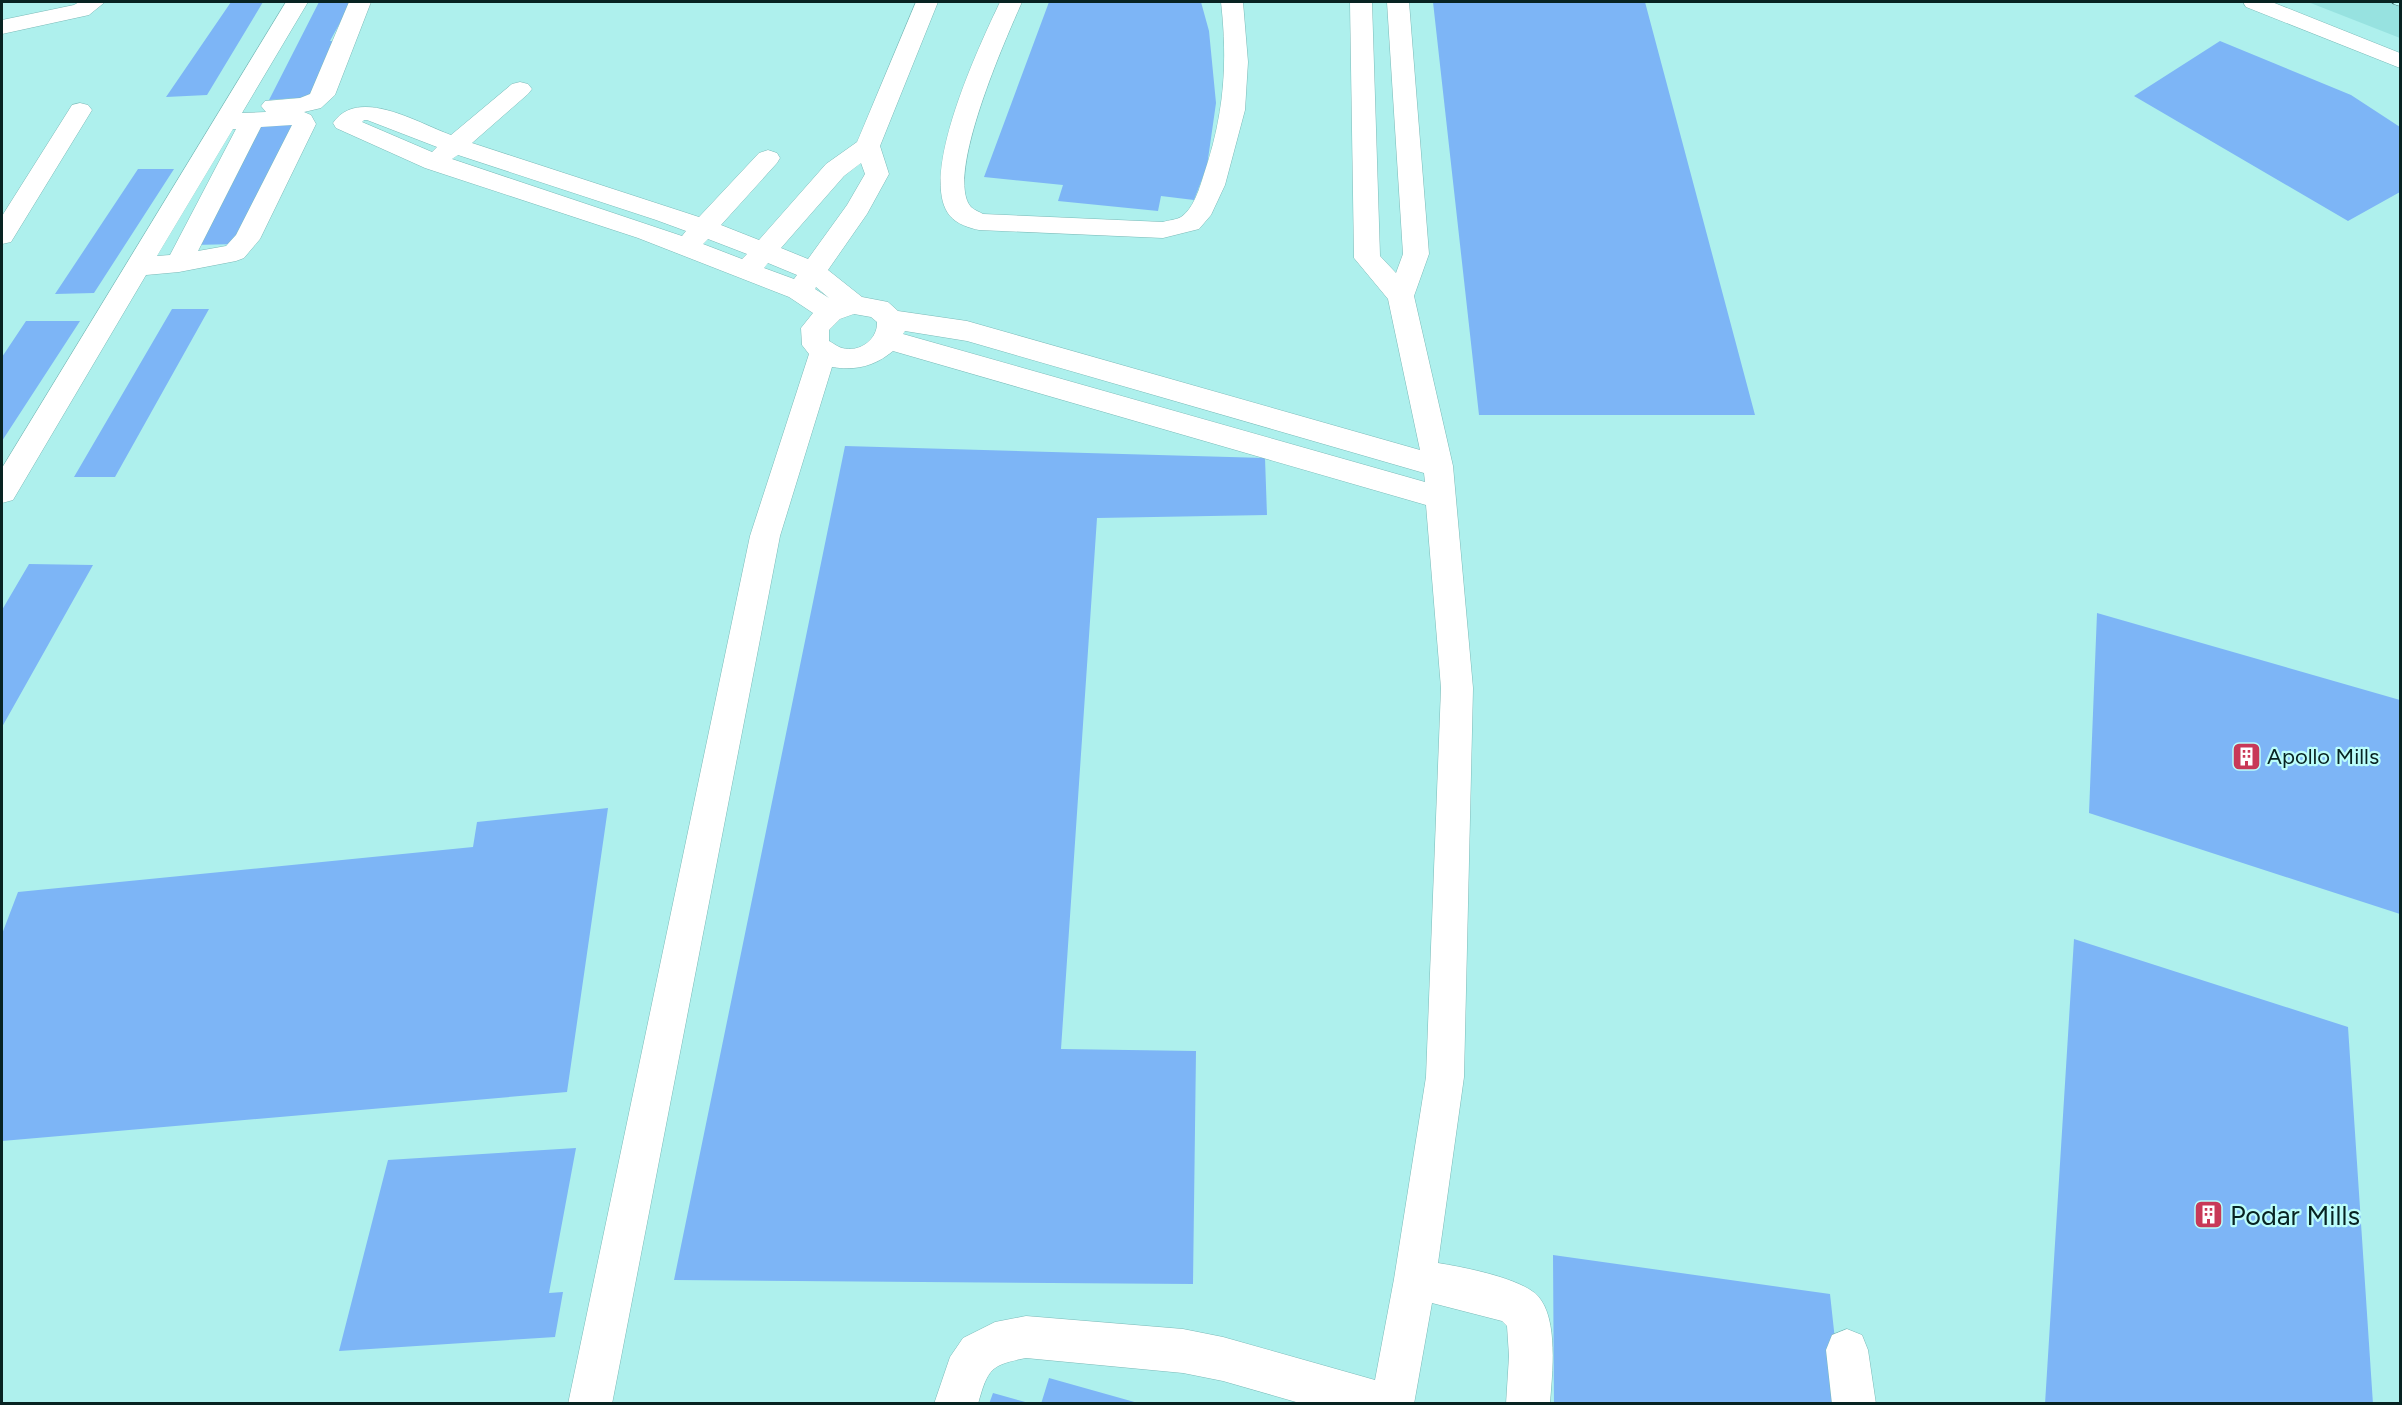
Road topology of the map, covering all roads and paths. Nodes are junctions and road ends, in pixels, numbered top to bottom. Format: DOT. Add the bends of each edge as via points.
graph roads {
  1 [pos="94,2"];
  2 [pos="297,2"];
  3 [pos="360,2"];
  4 [pos="927,2"];
  5 [pos="1011,2"];
  6 [pos="1232,2"];
  7 [pos="1361,2"];
  8 [pos="1398,2"];
  9 [pos="2254,2"];
  10 [pos="2,27"];
  11 [pos="2400,61"];
  12 [pos="526,91"];
  13 [pos="80,110"];
  14 [pos="237,116"];
  15 [pos="868,146"];
  16 [pos="768,158"];
  17 [pos="580,197"];
  18 [pos="703,228"];
  19 [pos="2,236"];
  20 [pos="686,247"];
  21 [pos="764,251"];
  22 [pos="179,263"];
  23 [pos="136,267"];
  24 [pos="747,271"];
  25 [pos="806,282"];
  26 [pos="1401,296"];
  27 [pos="842,308"];
  28 [pos="889,329"];
  29 [pos="823,352"];
  30 [pos="1439,482"];
  31 [pos="2,492"];
  32 [pos="1414,1279"];
  33 [pos="1847,1350"];
  34 [pos="590,1404"];
  35 [pos="956,1404"];
  36 [pos="1381,1404"];
  37 [pos="1392,1404"];
  38 [pos="1528,1404"];
  39 [pos="1854,1404"];
  1 -- 10 [label="street" via="81,10"];
  2 -- 14 [label="street"];
  3 -- 14 [label="street" via="319,101"];
  4 -- 15 [label="street"];
  5 -- 6 [label="street" via="962,120 951,190 959,211 979,222 1163,230 1191,222 1206,205 1218,167 1235,98 1236,30"];
  7 -- 26 [label="street" via="1367,258"];
  8 -- 26 [label="street" via="1416,254"];
  9 -- 11 [label="street"];
  12 -- 17 [label="street" via="450,155"];
  13 -- 19 [label="street"];
  14 -- 22 [label="street"];
  14 -- 22 [label="street" via="298,117 304,124 241,247 227,255"];
  14 -- 23 [label="street"];
  15 -- 21 [label="street" via="835,170"];
  15 -- 25 [label="street" via="878,174"];
  16 -- 18 [label="street"];
  17 -- 18 [label="street"];
  17 -- 20 [label="street"];
  18 -- 20 [label="street"];
  18 -- 21 [label="street"];
  20 -- 24 [label="street"];
  21 -- 24 [label="street"];
  21 -- 25 [label="street"];
  22 -- 23 [label="street"];
  23 -- 31 [label="street"];
  24 -- 25 [label="street"];
  25 -- 27 [label="street"];
  26 -- 30 [label="street"];
  27 -- 28 [label="street" via="877,308"];
  27 -- 29 [label="street" via="815,328 816,345"];
  28 -- 29 [label="street" via="881,348 858,359"];
  28 -- 30 [label="street"];
  29 -- 34 [label="street" via="765,536"];
  30 -- 32 [label="street" via="1458,688 1445,1077"];
  32 -- 37 [label="street"];
  32 -- 38 [label="street" via="1509,1301 1524,1312 1529,1328"];
  33 -- 39 [label="street"];
  35 -- 36 [label="street" via="965,1372 978,1353 995,1343 1026,1337 1193,1353"];
}
